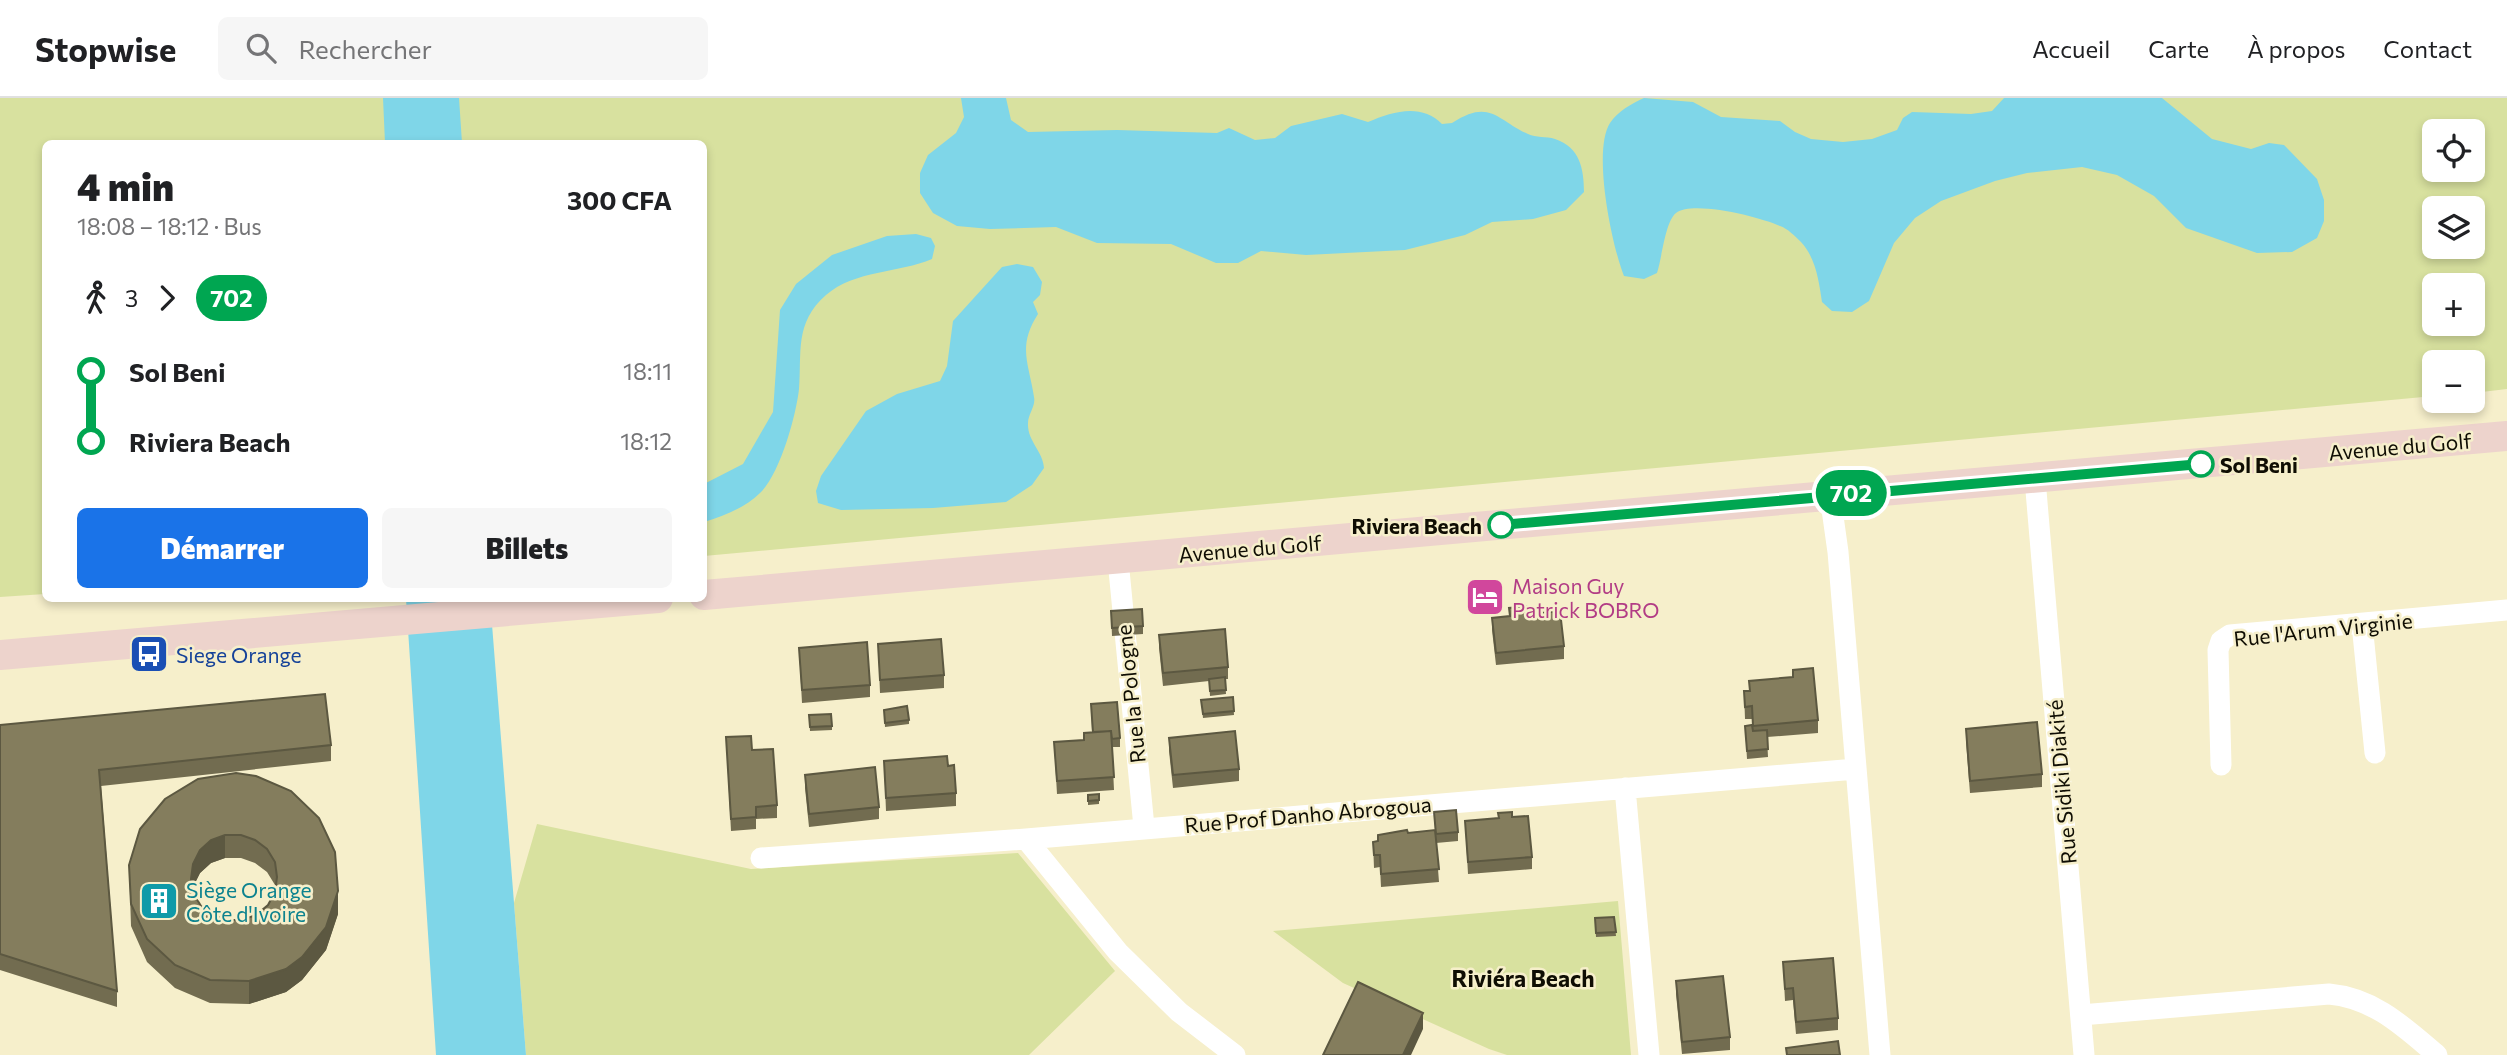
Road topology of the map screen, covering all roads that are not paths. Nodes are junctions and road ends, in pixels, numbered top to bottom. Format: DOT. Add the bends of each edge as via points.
graph roads {
  1 [pos="2507,436"];
  2 [pos="2035,478"];
  3 [pos="1830,495"];
  4 [pos="1118,560"];
  5 [pos="707,595"];
  6 [pos="612,602"];
  7 [pos="2507,611"];
  8 [pos="2362,624"];
  9 [pos="0,655"];
  10 [pos="2375,753"];
  11 [pos="2221,765"];
  12 [pos="1856,769"];
  13 [pos="1625,788"];
  14 [pos="1144,827"];
  15 [pos="1026,839"];
  16 [pos="761,858"];
  17 [pos="2081,1015"];
  18 [pos="1236,1055"];
  19 [pos="1649,1055"];
  20 [pos="1880,1055"];
  21 [pos="2084,1055"];
  22 [pos="2437,1055"];
  1 -- 2 [label="main road, Avenue du Golf"];
  2 -- 3 [label="main road, Avenue du Golf"];
  2 -- 17 [label="street, Rue Sidiki Diakité"];
  3 -- 4 [label="main road, Avenue du Golf"];
  3 -- 12 [label="street"];
  4 -- 5 [label="main road, Avenue du Golf"];
  4 -- 14 [label="street, Rue la Pologne"];
  6 -- 9 [label="main road"];
  7 -- 8 [label="street, Rue l'Arum Virginie"];
  8 -- 10 [label="street"];
  8 -- 11 [label="street, Rue l'Arum Virginie" via="2230,635 2221,640"];
  12 -- 13 [label="street, Rue Prof Danho Abrogoua"];
  12 -- 20 [label="street"];
  13 -- 14 [label="street, Rue Prof Danho Abrogoua"];
  13 -- 19 [label="street"];
  14 -- 15 [label="street, Rue Prof Danho Abrogoua"];
  15 -- 16 [label="street, Rue Prof Danho Abrogoua"];
  15 -- 18 [label="street" via="1118,952 1179,1012"];
  17 -- 21 [label="street, Rue Sidiki Diakité"];
  17 -- 22 [label="street" via="2329,994 2353,996 2396,1020"];
}
